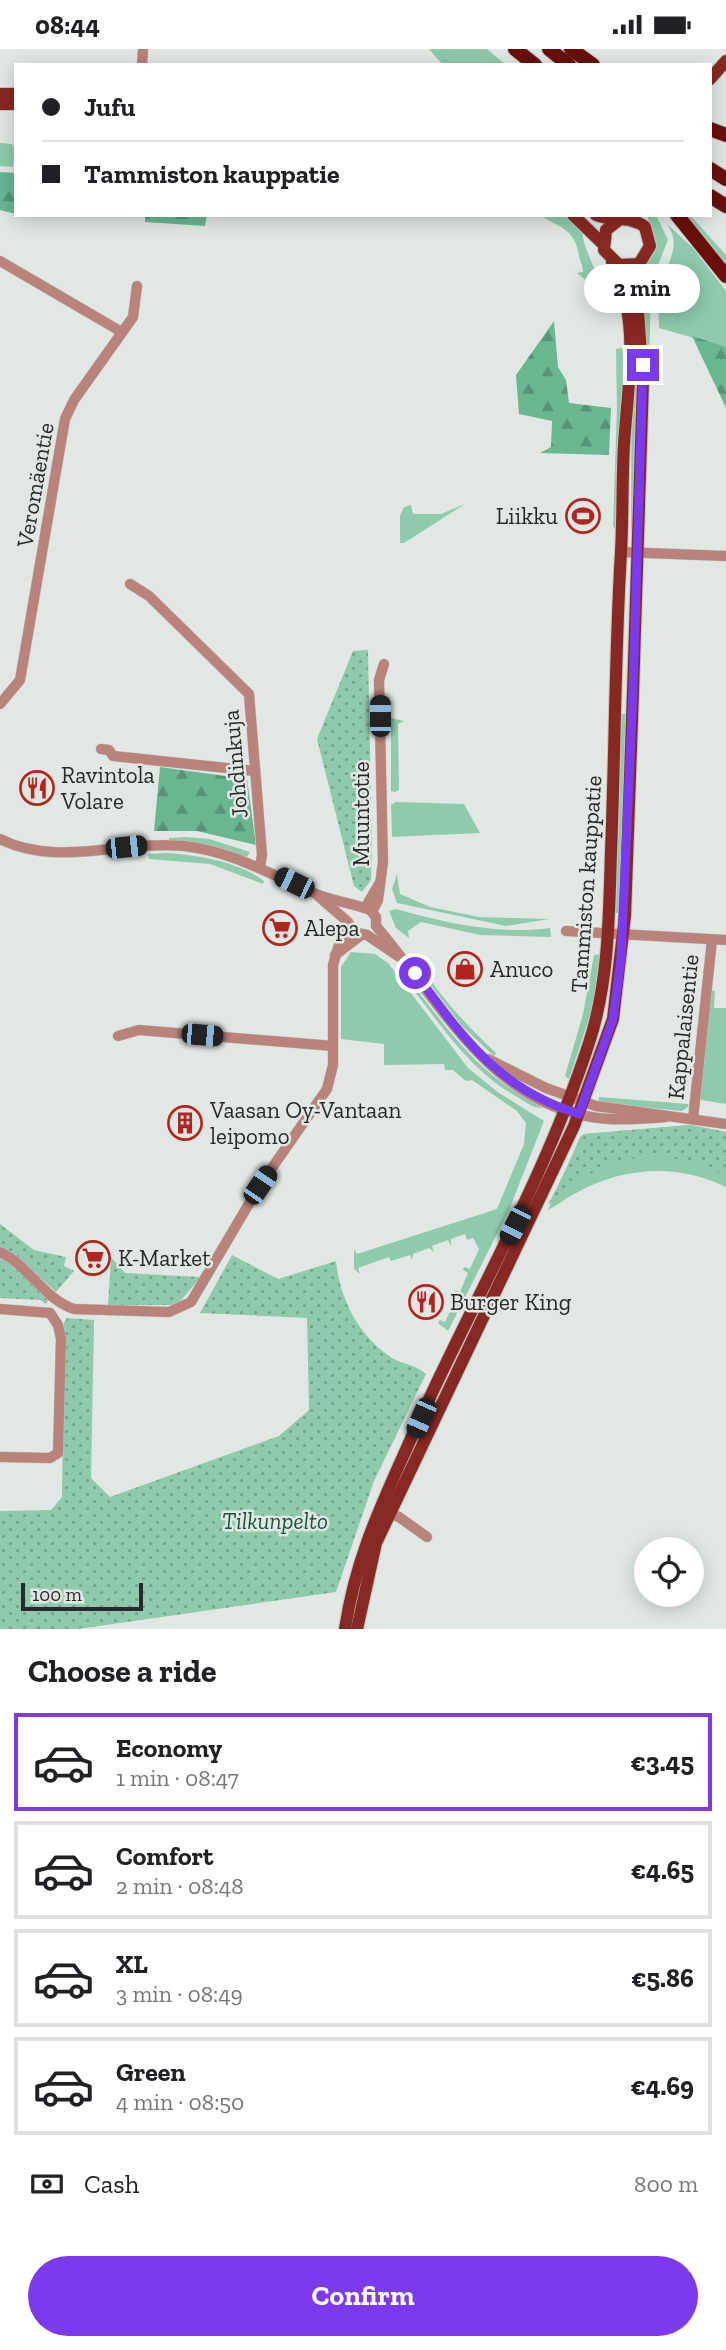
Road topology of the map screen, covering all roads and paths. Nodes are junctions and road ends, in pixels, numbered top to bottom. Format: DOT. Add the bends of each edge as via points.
graph roads {
  1 [pos="513,49"];
  2 [pos="549,49"];
  3 [pos="571,49"];
  4 [pos="726,61"];
  5 [pos="531,63"];
  6 [pos="566,63"];
  7 [pos="590,63"];
  8 [pos="712,77"];
  9 [pos="575,217"];
  10 [pos="679,217"];
  11 [pos="623,218"];
  12 [pos="644,221"];
  13 [pos="603,244"];
  14 [pos="0,261"];
  15 [pos="612,262"];
  16 [pos="639,264"];
  17 [pos="726,276"];
  18 [pos="137,286"];
  19 [pos="120,331"];
  20 [pos="621,552"];
  21 [pos="637,553"];
  22 [pos="726,556"];
  23 [pos="130,584"];
  24 [pos="384,664"];
  25 [pos="0,704"];
  26 [pos="101,749"];
  27 [pos="255,771"];
  28 [pos="0,838"];
  29 [pos="260,867"];
  30 [pos="314,893"];
  31 [pos="365,909"];
  32 [pos="349,924"];
  33 [pos="376,926"];
  34 [pos="566,931"];
  35 [pos="607,934"];
  36 [pos="364,935"];
  37 [pos="623,935"];
  38 [pos="712,940"];
  39 [pos="726,940"];
  40 [pos="335,956"];
  41 [pos="405,960"];
  42 [pos="118,1036"];
  43 [pos="334,1046"];
  44 [pos="566,1103"];
  45 [pos="581,1108"];
  46 [pos="693,1118"];
  47 [pos="726,1124"];
  48 [pos="0,1252"];
  49 [pos="60,1302"];
  50 [pos="0,1309"];
  51 [pos="50,1313"];
  52 [pos="0,1457"];
  53 [pos="385,1511"];
  54 [pos="427,1537"];
  55 [pos="345,1629"];
  56 [pos="357,1629"];
  1 -- 5 [label="highway"];
  2 -- 6 [label="highway"];
  3 -- 7 [label="highway"];
  4 -- 8 [label="main road"];
  9 -- 13 [label="main road"];
  10 -- 17 [label="highway"];
  11 -- 12 [label="main road"];
  11 -- 13 [label="main road" via="606,230"];
  12 -- 16 [label="main road" via="650,246"];
  13 -- 15 [label="main road"];
  14 -- 19 [label="street"];
  15 -- 16 [label="main road"];
  15 -- 20 [label="main road, Tammiston kauppatie" via="623,285 629,317 631,380"];
  16 -- 21 [label="main road, Tammiston kauppatie" via="636,283 643,381"];
  18 -- 19 [label="street, Veromäentie" via="133,317"];
  19 -- 25 [label="street, Veromäentie" via="65,419 20,680"];
  20 -- 21 [label="street"];
  20 -- 35 [label="main road, Tammiston kauppatie"];
  21 -- 22 [label="street"];
  21 -- 37 [label="main road, Tammiston kauppatie"];
  23 -- 27 [label="street, Johdinkuja" via="149,596 248,694"];
  24 -- 31 [label="street, Muuntotie" via="379,680 383,862 378,900"];
  26 -- 27 [label="street" via="113,755"];
  27 -- 29 [label="street, Johdinkuja"];
  28 -- 29 [label="street" via="46,852 184,846"];
  29 -- 30 [label="street"];
  30 -- 31 [label="street"];
  30 -- 32 [label="street"];
  31 -- 32 [label="street" via="351,913"];
  31 -- 33 [label="street"];
  32 -- 36 [label="street"];
  32 -- 40 [label="street"];
  33 -- 36 [label="street"];
  33 -- 41 [label="street"];
  34 -- 35 [label="street"];
  35 -- 37 [label="street"];
  35 -- 44 [label="main road, Tammiston kauppatie" via="603,982 590,1040"];
  36 -- 40 [label="street"];
  36 -- 41 [label="street"];
  37 -- 38 [label="street"];
  37 -- 45 [label="main road, Tammiston kauppatie" via="613,1019"];
  38 -- 39 [label="street"];
  38 -- 46 [label="street, Kappalaisentie"];
  40 -- 43 [label="street"];
  41 -- 44 [label="street" via="454,1025 508,1082"];
  42 -- 43 [label="street" via="139,1030"];
  43 -- 49 [label="street" via="331,1078 323,1098 260,1185 191,1302 169,1312 74,1309"];
  44 -- 45 [label="street"];
  44 -- 53 [label="main road, Tammiston kauppatie" via="515,1225 456,1338"];
  45 -- 46 [label="street"];
  45 -- 53 [label="main road, Tammiston kauppatie"];
  46 -- 47 [label="street"];
  48 -- 49 [label="street"];
  49 -- 51 [label="street"];
  50 -- 51 [label="street"];
  51 -- 52 [label="street" via="61,1339 58,1453 50,1458"];
  53 -- 54 [label="street"];
  53 -- 55 [label="main road, Tammiston kauppatie" via="366,1539"];
  53 -- 56 [label="main road, Tammiston kauppatie"];
}
